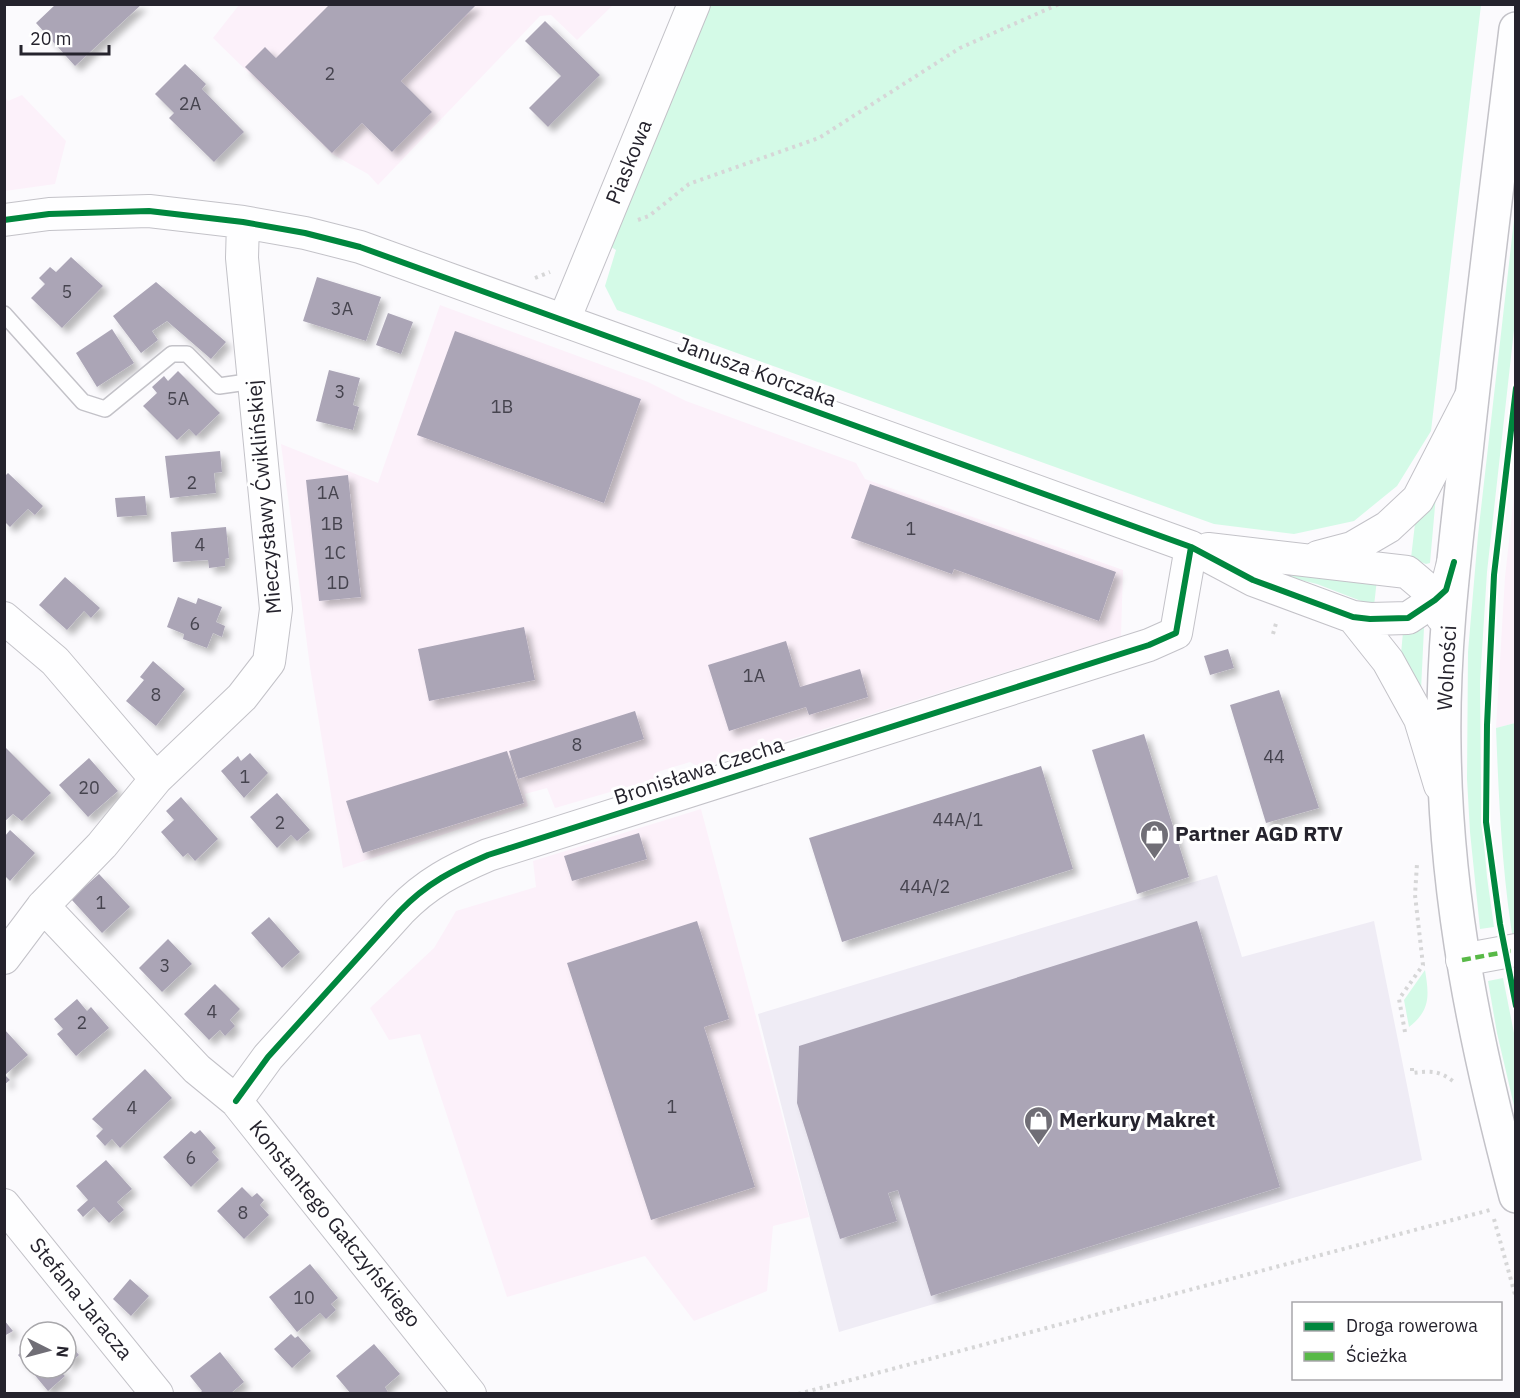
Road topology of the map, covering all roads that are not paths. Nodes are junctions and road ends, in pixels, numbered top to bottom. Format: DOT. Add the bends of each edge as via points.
graph roads {
  1 [pos="694,4"];
  2 [pos="1515,29"];
  3 [pos="4,220"];
  4 [pos="243,222"];
  5 [pos="4,315"];
  6 [pos="564,320"];
  7 [pos="254,381"];
  8 [pos="1472,394"];
  9 [pos="1191,547"];
  10 [pos="1305,560"];
  11 [pos="1454,562"];
  12 [pos="1435,600"];
  13 [pos="1353,617"];
  14 [pos="4,618"];
  15 [pos="1446,659"];
  16 [pos="156,779"];
  17 [pos="1446,804"];
  18 [pos="43,906"];
  19 [pos="8,947"];
  20 [pos="1515,950"];
  21 [pos="1462,960"];
  22 [pos="236,1101"];
  23 [pos="1515,1196"];
  24 [pos="4,1205"];
  25 [pos="158,1394"];
  26 [pos="470,1394"];
  1 -- 6 [label="street, Piaskowa"];
  2 -- 8 [label="main road, Wolności"];
  3 -- 4 [label="street, Janusza Korczaka" via="49,214 149,211"];
  4 -- 6 [label="street, Janusza Korczaka" via="360,248"];
  4 -- 7 [label="street, Mieczysławy Ćwiklińskiej" via="242,258"];
  5 -- 7 [label="lane" via="83,402 105,409 172,354 187,354 219,386"];
  6 -- 9 [label="street, Janusza Korczaka"];
  7 -- 16 [label="street, Mieczysławy Ćwiklińskiej" via="276,609 269,662 242,697"];
  8 -- 10 [label="street, Janusza Korczaka" via="1418,499 1388,527 1352,548"];
  8 -- 11 [label="main road, Wolności"];
  9 -- 10 [label="street, Janusza Korczaka"];
  9 -- 13 [label="street, Janusza Korczaka" via="1253,580"];
  9 -- 22 [label="street, Bronisława Czecha" via="1176,633 1149,645 488,855 449,872 418,892 400,911 268,1057"];
  10 -- 12 [label="street, Janusza Korczaka" via="1407,572"];
  11 -- 12 [label="street, Janusza Korczaka" via="1446,590"];
  11 -- 15 [label="main road, Wolności"];
  12 -- 13 [label="street, Janusza Korczaka" via="1408,618"];
  12 -- 15 [label="street, Janusza Korczaka" via="1445,624"];
  13 -- 17 [label="street" via="1388,661 1420,719"];
  14 -- 16 [label="street" via="55,661"];
  15 -- 17 [label="main road, Wolności"];
  16 -- 18 [label="street, Mieczysławy Ćwiklińskiej" via="102,845"];
  17 -- 21 [label="main road, Wolności"];
  18 -- 19 [label="street, Mieczysławy Ćwiklińskiej"];
  18 -- 22 [label="street, Konstantego Gałczyńskiego" via="197,1069"];
  20 -- 21 [label="street"];
  21 -- 23 [label="main road, Wolności" via="1491,1105"];
  22 -- 26 [label="street, Konstantego Gałczyńskiego"];
  24 -- 25 [label="street, Stefana Jaracza"];
}
